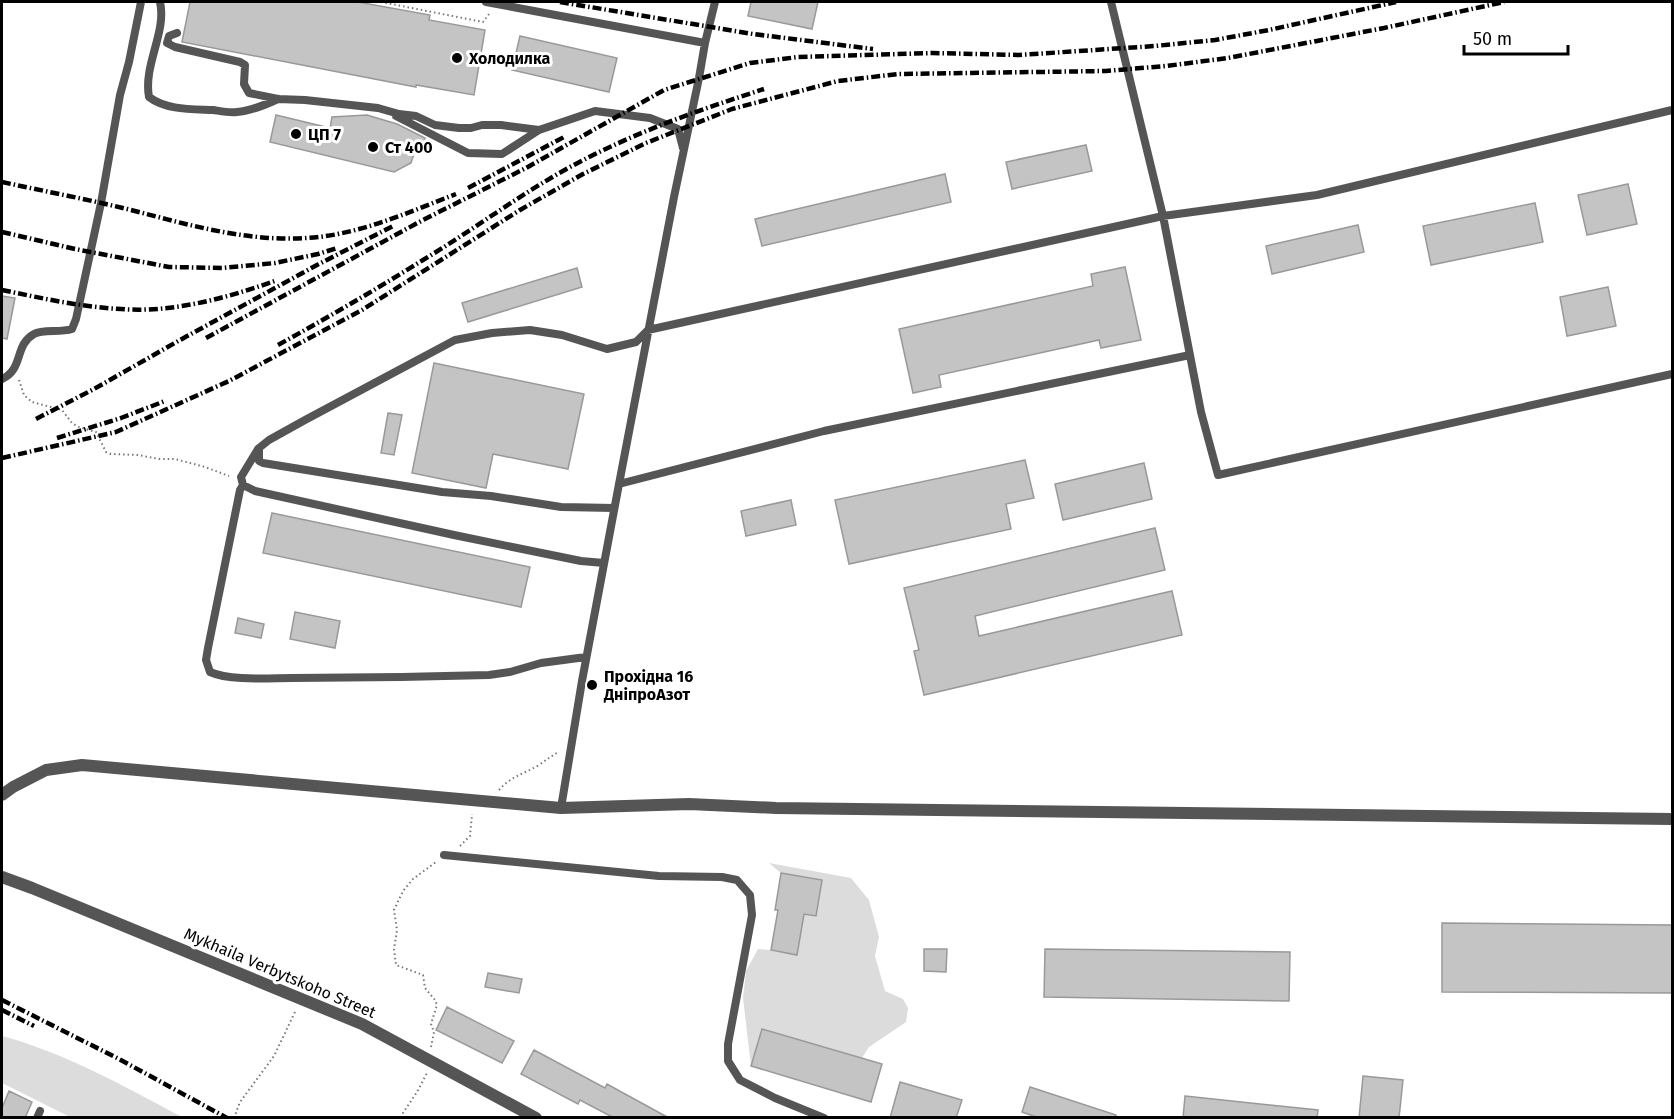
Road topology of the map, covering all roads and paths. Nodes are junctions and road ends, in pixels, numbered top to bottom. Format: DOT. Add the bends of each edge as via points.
graph roads {
  1 [pos="141,2"];
  2 [pos="160,2"];
  3 [pos="381,2"];
  4 [pos="489,2"];
  5 [pos="714,2"];
  6 [pos="1111,2"];
  7 [pos="177,33"];
  8 [pos="705,43"];
  9 [pos="278,99"];
  10 [pos="385,110"];
  11 [pos="1672,110"];
  12 [pos="539,130"];
  13 [pos="684,151"];
  14 [pos="1163,216"];
  15 [pos="648,330"];
  16 [pos="1190,355"];
  17 [pos="16,368"];
  18 [pos="1672,374"];
  19 [pos="2,379"];
  20 [pos="259,448"];
  21 [pos="242,481"];
  22 [pos="618,484"];
  23 [pos="614,508"];
  24 [pos="604,563"];
  25 [pos="586,657"];
  26 [pos="571,747"];
  27 [pos="2,795"];
  28 [pos="487,801"];
  29 [pos="561,808"];
  30 [pos="1672,819"];
  31 [pos="444,855"];
  32 [pos="2,877"];
  33 [pos="301,999"];
  34 [pos="430,1060"];
  35 [pos="234,1118"];
  36 [pos="402,1118"];
  37 [pos="536,1118"];
  38 [pos="824,1118"];
  1 -- 17 [label="lane" via="76,320 72,329 37,332 25,340"];
  2 -- 9 [label="lane" via="148,97 163,105 237,112"];
  3 -- 4 [label="path" via="483,22"];
  4 -- 8 [label="lane"];
  5 -- 8 [label="lane"];
  6 -- 14 [label="lane"];
  7 -- 9 [label="lane" via="169,36 166,43 240,62 245,65 244,84 249,93"];
  8 -- 13 [label="lane"];
  9 -- 10 [label="lane"];
  10 -- 12 [label="lane" via="459,128 501,125"];
  10 -- 12 [label="lane" via="468,153 502,154"];
  11 -- 14 [label="lane" via="1317,195"];
  12 -- 13 [label="lane" via="595,111 650,118 678,129"];
  13 -- 15 [label="lane"];
  14 -- 15 [label="lane"];
  14 -- 16 [label="lane"];
  15 -- 20 [label="lane" via="636,342 607,349 530,330 455,340"];
  15 -- 22 [label="lane"];
  16 -- 18 [label="lane" via="1218,475"];
  16 -- 22 [label="lane" via="824,431"];
  17 -- 19 [label="lane"];
  17 -- 21 [label="path" via="24,395 32,402 62,410 72,423 96,432 106,452 175,459"];
  20 -- 21 [label="lane"];
  20 -- 23 [label="lane" via="259,461 263,463 442,492 561,507"];
  21 -- 24 [label="lane" via="255,491 387,522"];
  21 -- 25 [label="lane" via="208,648 210,672 249,678 489,675"];
  22 -- 23 [label="lane"];
  23 -- 24 [label="lane"];
  24 -- 25 [label="lane"];
  25 -- 26 [label="lane"];
  26 -- 28 [label="path" via="516,775"];
  26 -- 29 [label="lane"];
  27 -- 28 [label="street" via="46,770 82,765"];
  28 -- 29 [label="street"];
  28 -- 31 [label="path" via="471,814 470,836"];
  29 -- 30 [label="street" via="689,804"];
  31 -- 34 [label="path" via="413,879 393,910 396,965 423,975 425,988 437,1005 431,1024 434,1032"];
  31 -- 38 [label="lane" via="737,880 750,895 752,915 728,1061 740,1080"];
  32 -- 33 [label="street, Mykhaila Verbytskoho Street"];
  33 -- 34 [label="street, Mykhaila Verbytskoho Street" via="363,1024"];
  33 -- 35 [label="path" via="274,1056 240,1102"];
  34 -- 36 [label="path" via="430,1069"];
  34 -- 37 [label="street, Mykhaila Verbytskoho Street"];
}
